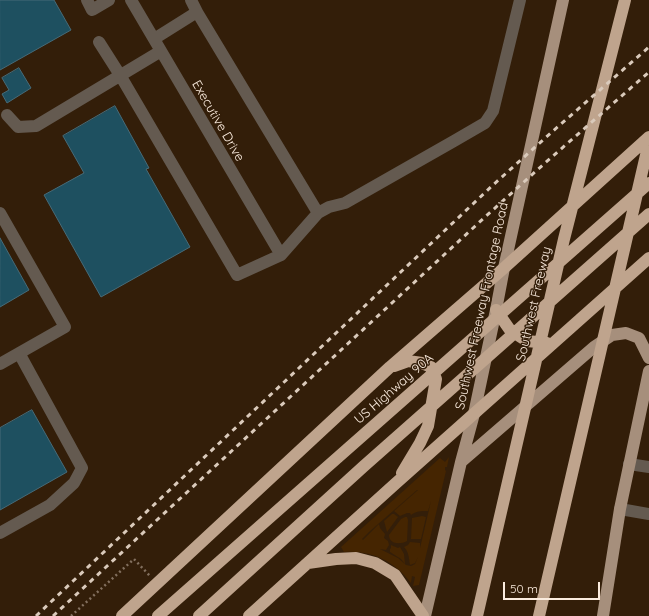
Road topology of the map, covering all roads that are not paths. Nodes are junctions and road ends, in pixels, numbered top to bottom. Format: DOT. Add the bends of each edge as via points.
graph roads {
  1 [pos="87,0"];
  2 [pos="109,0"];
  3 [pos="131,0"];
  4 [pos="190,0"];
  5 [pos="520,0"];
  6 [pos="563,0"];
  7 [pos="625,0"];
  8 [pos="197,12"];
  9 [pos="154,39"];
  10 [pos="100,42"];
  11 [pos="161,51"];
  12 [pos="120,75"];
  13 [pos="7,114"];
  14 [pos="649,137"];
  15 [pos="649,143"];
  16 [pos="636,148"];
  17 [pos="649,183"];
  18 [pos="0,213"];
  19 [pos="318,213"];
  20 [pos="649,214"];
  21 [pos="281,255"];
  22 [pos="649,258"];
  23 [pos="504,268"];
  24 [pos="496,310"];
  25 [pos="553,343"];
  26 [pos="19,353"];
  27 [pos="649,358"];
  28 [pos="0,364"];
  29 [pos="390,367"];
  30 [pos="649,371"];
  31 [pos="474,414"];
  32 [pos="461,462"];
  33 [pos="629,464"];
  34 [pos="649,467"];
  35 [pos="395,484"];
  36 [pos="620,509"];
  37 [pos="649,514"];
  38 [pos="0,534"];
  39 [pos="308,562"];
  40 [pos="122,616"];
  41 [pos="158,616"];
  42 [pos="198,616"];
  43 [pos="249,616"];
  44 [pos="424,616"];
  45 [pos="477,616"];
  46 [pos="538,616"];
  47 [pos="602,616"];
  1 -- 2 [label="street" via="92,10"];
  3 -- 9 [label="street, Executive Drive"];
  4 -- 8 [label="street"];
  5 -- 19 [label="street" via="494,111 485,123 345,203"];
  6 -- 23 [label="main road, Southwest Freeway Frontage Road"];
  7 -- 45 [label="highway, Southwest Freeway" via="564,239"];
  8 -- 9 [label="street"];
  8 -- 19 [label="street"];
  9 -- 11 [label="street, Executive Drive"];
  10 -- 12 [label="street"];
  11 -- 12 [label="street"];
  11 -- 21 [label="street, Executive Drive"];
  12 -- 13 [label="street" via="36,126 18,127"];
  12 -- 21 [label="street" via="237,275"];
  14 -- 16 [label="highway"];
  15 -- 16 [label="highway"];
  15 -- 46 [label="highway"];
  16 -- 23 [label="highway"];
  17 -- 41 [label="highway, US Highway 90A"];
  18 -- 26 [label="street" via="64,327"];
  19 -- 21 [label="street"];
  20 -- 42 [label="highway"];
  22 -- 25 [label="highway"];
  23 -- 24 [label="main road, Southwest Freeway Frontage Road"];
  23 -- 29 [label="highway"];
  24 -- 25 [label="highway" via="510,330 527,341"];
  24 -- 31 [label="main road, Southwest Freeway Frontage Road"];
  25 -- 31 [label="highway"];
  26 -- 28 [label="street"];
  26 -- 38 [label="street" via="82,468 74,483 50,505"];
  27 -- 32 [label="main road" via="639,338 626,333 612,335 594,347"];
  29 -- 35 [label="highway" via="408,361 422,363 431,367 436,379 428,426"];
  29 -- 40 [label="highway"];
  30 -- 33 [label="main road"];
  31 -- 32 [label="main road, Southwest Freeway Frontage Road"];
  31 -- 35 [label="highway"];
  32 -- 44 [label="main road, Southwest Freeway Frontage Road"];
  33 -- 34 [label="street"];
  33 -- 36 [label="main road"];
  35 -- 39 [label="highway"];
  36 -- 37 [label="street"];
  36 -- 47 [label="main road"];
  39 -- 43 [label="highway"];
  39 -- 44 [label="highway" via="356,558 375,563 395,575"];
}
